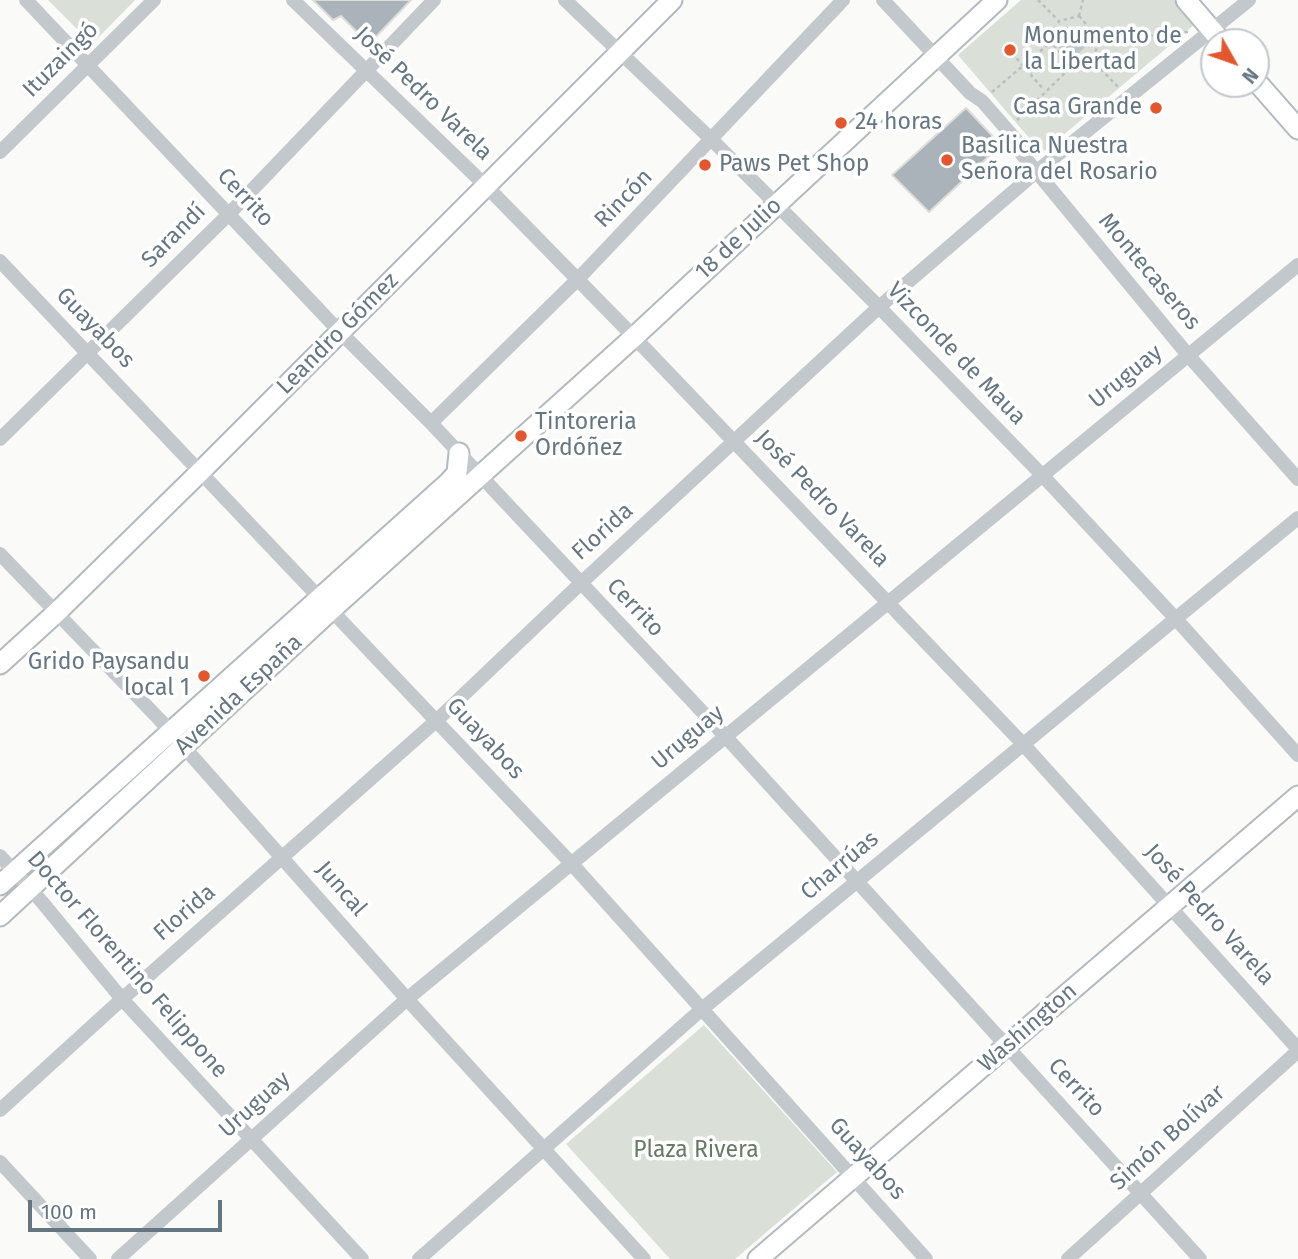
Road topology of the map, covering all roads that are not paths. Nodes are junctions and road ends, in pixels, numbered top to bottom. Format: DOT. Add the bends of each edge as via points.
graph roads {
  1 [pos="26,0"];
  2 [pos="154,0"];
  3 [pos="293,0"];
  4 [pos="433,0"];
  5 [pos="565,0"];
  6 [pos="672,0"];
  7 [pos="843,0"];
  8 [pos="883,0"];
  9 [pos="997,0"];
  10 [pos="1186,0"];
  11 [pos="1249,0"];
  12 [pos="1210,28"];
  13 [pos="1224,28"];
  14 [pos="1200,48"];
  15 [pos="620,51"];
  16 [pos="937,55"];
  17 [pos="90,65"];
  18 [pos="365,71"];
  19 [pos="1270,97"];
  20 [pos="1298,130"];
  21 [pos="712,140"];
  22 [pos="0,152"];
  23 [pos="1036,172"];
  24 [pos="487,187"];
  25 [pos="777,204"];
  26 [pos="229,214"];
  27 [pos="0,261"];
  28 [pos="1298,265"];
  29 [pos="577,280"];
  30 [pos="879,307"];
  31 [pos="340,332"];
  32 [pos="634,337"];
  33 [pos="88,353"];
  34 [pos="1188,355"];
  35 [pos="431,423"];
  36 [pos="0,439"];
  37 [pos="736,442"];
  38 [pos="459,453"];
  39 [pos="201,471"];
  40 [pos="1042,475"];
  41 [pos="480,476"];
  42 [pos="1298,479"];
  43 [pos="1298,518"];
  44 [pos="0,554"];
  45 [pos="580,583"];
  46 [pos="888,601"];
  47 [pos="325,604"];
  48 [pos="56,613"];
  49 [pos="1176,618"];
  50 [pos="0,664"];
  51 [pos="436,721"];
  52 [pos="725,736"];
  53 [pos="178,740"];
  54 [pos="1023,744"];
  55 [pos="1298,755"];
  56 [pos="1298,796"];
  57 [pos="0,856"];
  58 [pos="283,857"];
  59 [pos="571,863"];
  60 [pos="7,879"];
  61 [pos="858,881"];
  62 [pos="30,888"];
  63 [pos="1170,906"];
  64 [pos="0,916"];
  65 [pos="122,999"];
  66 [pos="407,999"];
  67 [pos="702,1009"];
  68 [pos="1006,1047"];
  69 [pos="1298,1050"];
  70 [pos="0,1110"];
  71 [pos="251,1139"];
  72 [pos="542,1150"];
  73 [pos="0,1162"];
  74 [pos="853,1179"];
  75 [pos="1141,1193"];
  76 [pos="90,1259"];
  77 [pos="118,1259"];
  78 [pos="362,1259"];
  79 [pos="419,1259"];
  80 [pos="644,1259"];
  81 [pos="758,1259"];
  82 [pos="926,1259"];
  83 [pos="1068,1259"];
  84 [pos="1200,1259"];
  1 -- 17 [label="street, Cerrito"];
  2 -- 17 [label="street, Ituzaingó"];
  3 -- 18 [label="street, José Pedro Varela"];
  4 -- 18 [label="street, Sarandí"];
  5 -- 15 [label="street, Vizconde de Maua"];
  6 -- 15 [label="street, Leandro Gómez"];
  7 -- 21 [label="street, Rincón"];
  8 -- 16 [label="street, Montecaseros"];
  9 -- 16 [label="street, 18 de Julio"];
  10 -- 12 [label="street"];
  11 -- 13 [label="street, Florida"];
  14 -- 23 [label="street, Florida" via="1128,97"];
  15 -- 21 [label="street, Vizconde de Maua"];
  15 -- 24 [label="street, Leandro Gómez"];
  16 -- 23 [label="street, Montecaseros" via="1007,129"];
  16 -- 25 [label="street, 18 de Julio"];
  17 -- 22 [label="street, Ituzaingó"];
  17 -- 26 [label="street, Cerrito"];
  18 -- 24 [label="street, José Pedro Varela"];
  18 -- 26 [label="street, Sarandí"];
  19 -- 20 [label="street"];
  21 -- 25 [label="street, Vizconde de Maua"];
  21 -- 29 [label="street, Rincón"];
  23 -- 30 [label="street, Florida"];
  23 -- 34 [label="street, Montecaseros"];
  24 -- 29 [label="street, José Pedro Varela"];
  24 -- 31 [label="street, Leandro Gómez"];
  25 -- 30 [label="street, Vizconde de Maua"];
  25 -- 32 [label="street, 18 de Julio"];
  26 -- 31 [label="street, Cerrito"];
  26 -- 33 [label="street, Sarandí"];
  27 -- 33 [label="street, Guayabos"];
  28 -- 34 [label="street, Uruguay"];
  29 -- 32 [label="street, José Pedro Varela"];
  29 -- 35 [label="street, Rincón"];
  30 -- 37 [label="street, Florida"];
  30 -- 40 [label="street, Vizconde de Maua"];
  31 -- 35 [label="street, Cerrito"];
  31 -- 39 [label="street, Leandro Gómez"];
  32 -- 37 [label="street, José Pedro Varela"];
  32 -- 41 [label="street, 18 de Julio"];
  33 -- 36 [label="street, Sarandí"];
  33 -- 39 [label="street, Guayabos"];
  34 -- 40 [label="street, Uruguay"];
  34 -- 42 [label="street, Montecaseros"];
  35 -- 38 [label="street, Cerrito"];
  37 -- 45 [label="street, Florida"];
  37 -- 46 [label="street, José Pedro Varela"];
  38 -- 41 [label="street, Cerrito"];
  38 -- 47 [label="street, Avenida España" via="457,473"];
  39 -- 47 [label="street, Guayabos"];
  39 -- 48 [label="street, Leandro Gómez"];
  40 -- 46 [label="street, Uruguay"];
  40 -- 49 [label="street, Vizconde de Maua"];
  41 -- 45 [label="street, Cerrito"];
  41 -- 47 [label="street, Avenida España"];
  43 -- 49 [label="street, Charrúas"];
  44 -- 48 [label="street, Juncal"];
  45 -- 51 [label="street, Florida"];
  45 -- 52 [label="street, Cerrito"];
  46 -- 52 [label="street, Uruguay"];
  46 -- 54 [label="street, José Pedro Varela"];
  47 -- 51 [label="street, Guayabos"];
  47 -- 53 [label="street, Avenida España"];
  48 -- 50 [label="street, Leandro Gómez"];
  48 -- 53 [label="street, Juncal"];
  49 -- 54 [label="street, Charrúas"];
  49 -- 55 [label="street, Vizconde de Maua"];
  51 -- 58 [label="street, Florida"];
  51 -- 59 [label="street, Guayabos"];
  52 -- 59 [label="street, Uruguay"];
  52 -- 61 [label="street, Cerrito"];
  53 -- 58 [label="street, Juncal"];
  53 -- 60 [label="street, Avenida España"];
  53 -- 62 [label="street, Avenida España"];
  54 -- 61 [label="street, Charrúas"];
  54 -- 63 [label="street, José Pedro Varela"];
  56 -- 63 [label="street, Washington"];
  57 -- 60 [label="street, Doctor Florentino Felippone"];
  58 -- 65 [label="street, Florida"];
  58 -- 66 [label="street, Juncal"];
  59 -- 66 [label="street, Uruguay"];
  59 -- 67 [label="street, Guayabos"];
  60 -- 62 [label="street, Doctor Florentino Felippone"];
  61 -- 67 [label="street, Charrúas"];
  61 -- 68 [label="street, Cerrito"];
  62 -- 64 [label="street, Avenida España"];
  62 -- 65 [label="street, Doctor Florentino Felippone"];
  63 -- 68 [label="street, Washington"];
  63 -- 69 [label="street, José Pedro Varela"];
  65 -- 70 [label="street, Florida"];
  65 -- 71 [label="street, Doctor Florentino Felippone"];
  66 -- 71 [label="street, Uruguay"];
  66 -- 72 [label="street, Juncal"];
  67 -- 72 [label="street, Charrúas"];
  67 -- 74 [label="street, Guayabos"];
  68 -- 74 [label="street, Washington"];
  68 -- 75 [label="street, Cerrito"];
  69 -- 75 [label="street, Simón Bolívar"];
  71 -- 77 [label="street, Uruguay"];
  71 -- 78 [label="street, Doctor Florentino Felippone"];
  72 -- 79 [label="street, Charrúas"];
  72 -- 80 [label="street, Juncal"];
  73 -- 76 [label="street"];
  74 -- 81 [label="street, Washington"];
  74 -- 82 [label="street, Guayabos"];
  75 -- 83 [label="street, Simón Bolívar"];
  75 -- 84 [label="street, Cerrito"];
}
